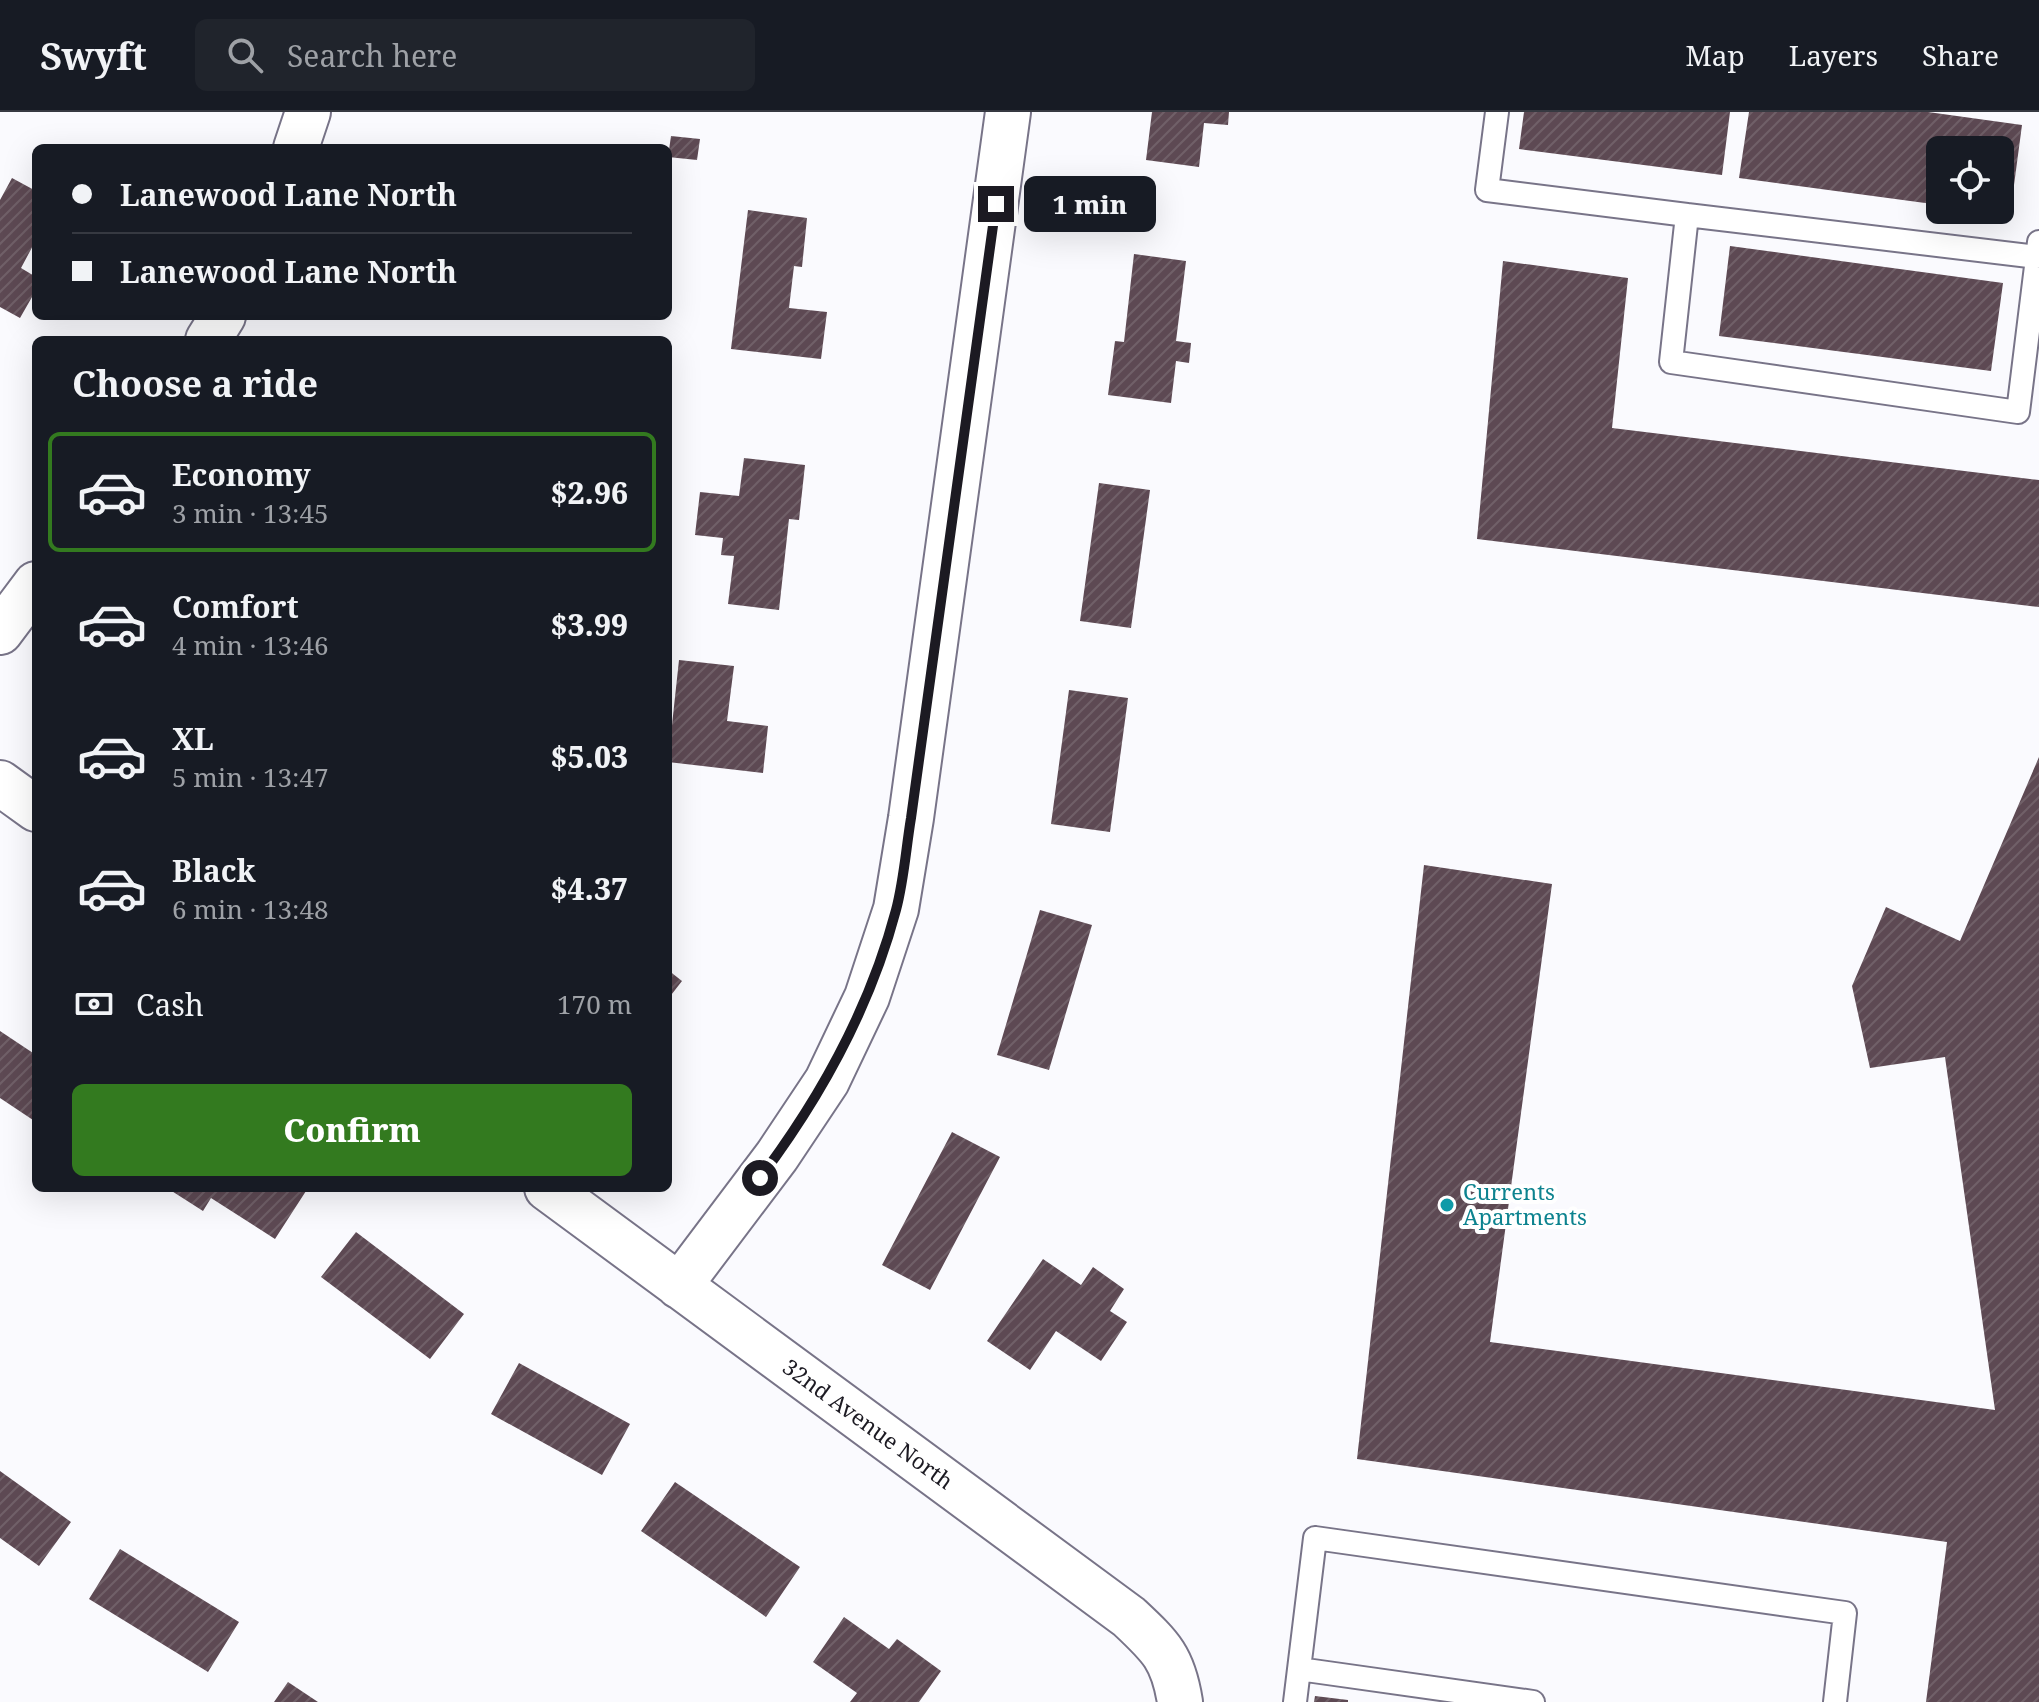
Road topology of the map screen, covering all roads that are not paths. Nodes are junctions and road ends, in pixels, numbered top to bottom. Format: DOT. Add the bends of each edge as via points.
graph roads {
  1 [pos="308,112"];
  2 [pos="1008,112"];
  3 [pos="1497,112"];
  4 [pos="297,144"];
  5 [pos="1687,215"];
  6 [pos="2038,250"];
  7 [pos="32,589"];
  8 [pos="0,632"];
  9 [pos="0,783"];
  10 [pos="32,806"];
  11 [pos="552,1192"];
  12 [pos="679,1286"];
  13 [pos="1299,1669"];
  14 [pos="1178,1687"];
  15 [pos="1295,1702"];
  16 [pos="1533,1702"];
  17 [pos="1835,1702"];
  1 -- 4 [label="street"];
  2 -- 12 [label="street" via="896,909 867,997 827,1081"];
  3 -- 5 [label="lane" via="1487,190"];
  5 -- 6 [label="lane"];
  5 -- 6 [label="lane" via="1671,362 2018,412"];
  7 -- 8 [label="street"];
  9 -- 10 [label="street"];
  11 -- 12 [label="street, 32nd Avenue North"];
  12 -- 14 [label="street, 32nd Avenue North" via="1129,1617 1159,1646"];
  13 -- 15 [label="lane"];
  13 -- 16 [label="lane"];
  13 -- 17 [label="lane" via="1315,1538 1845,1613"];
}
